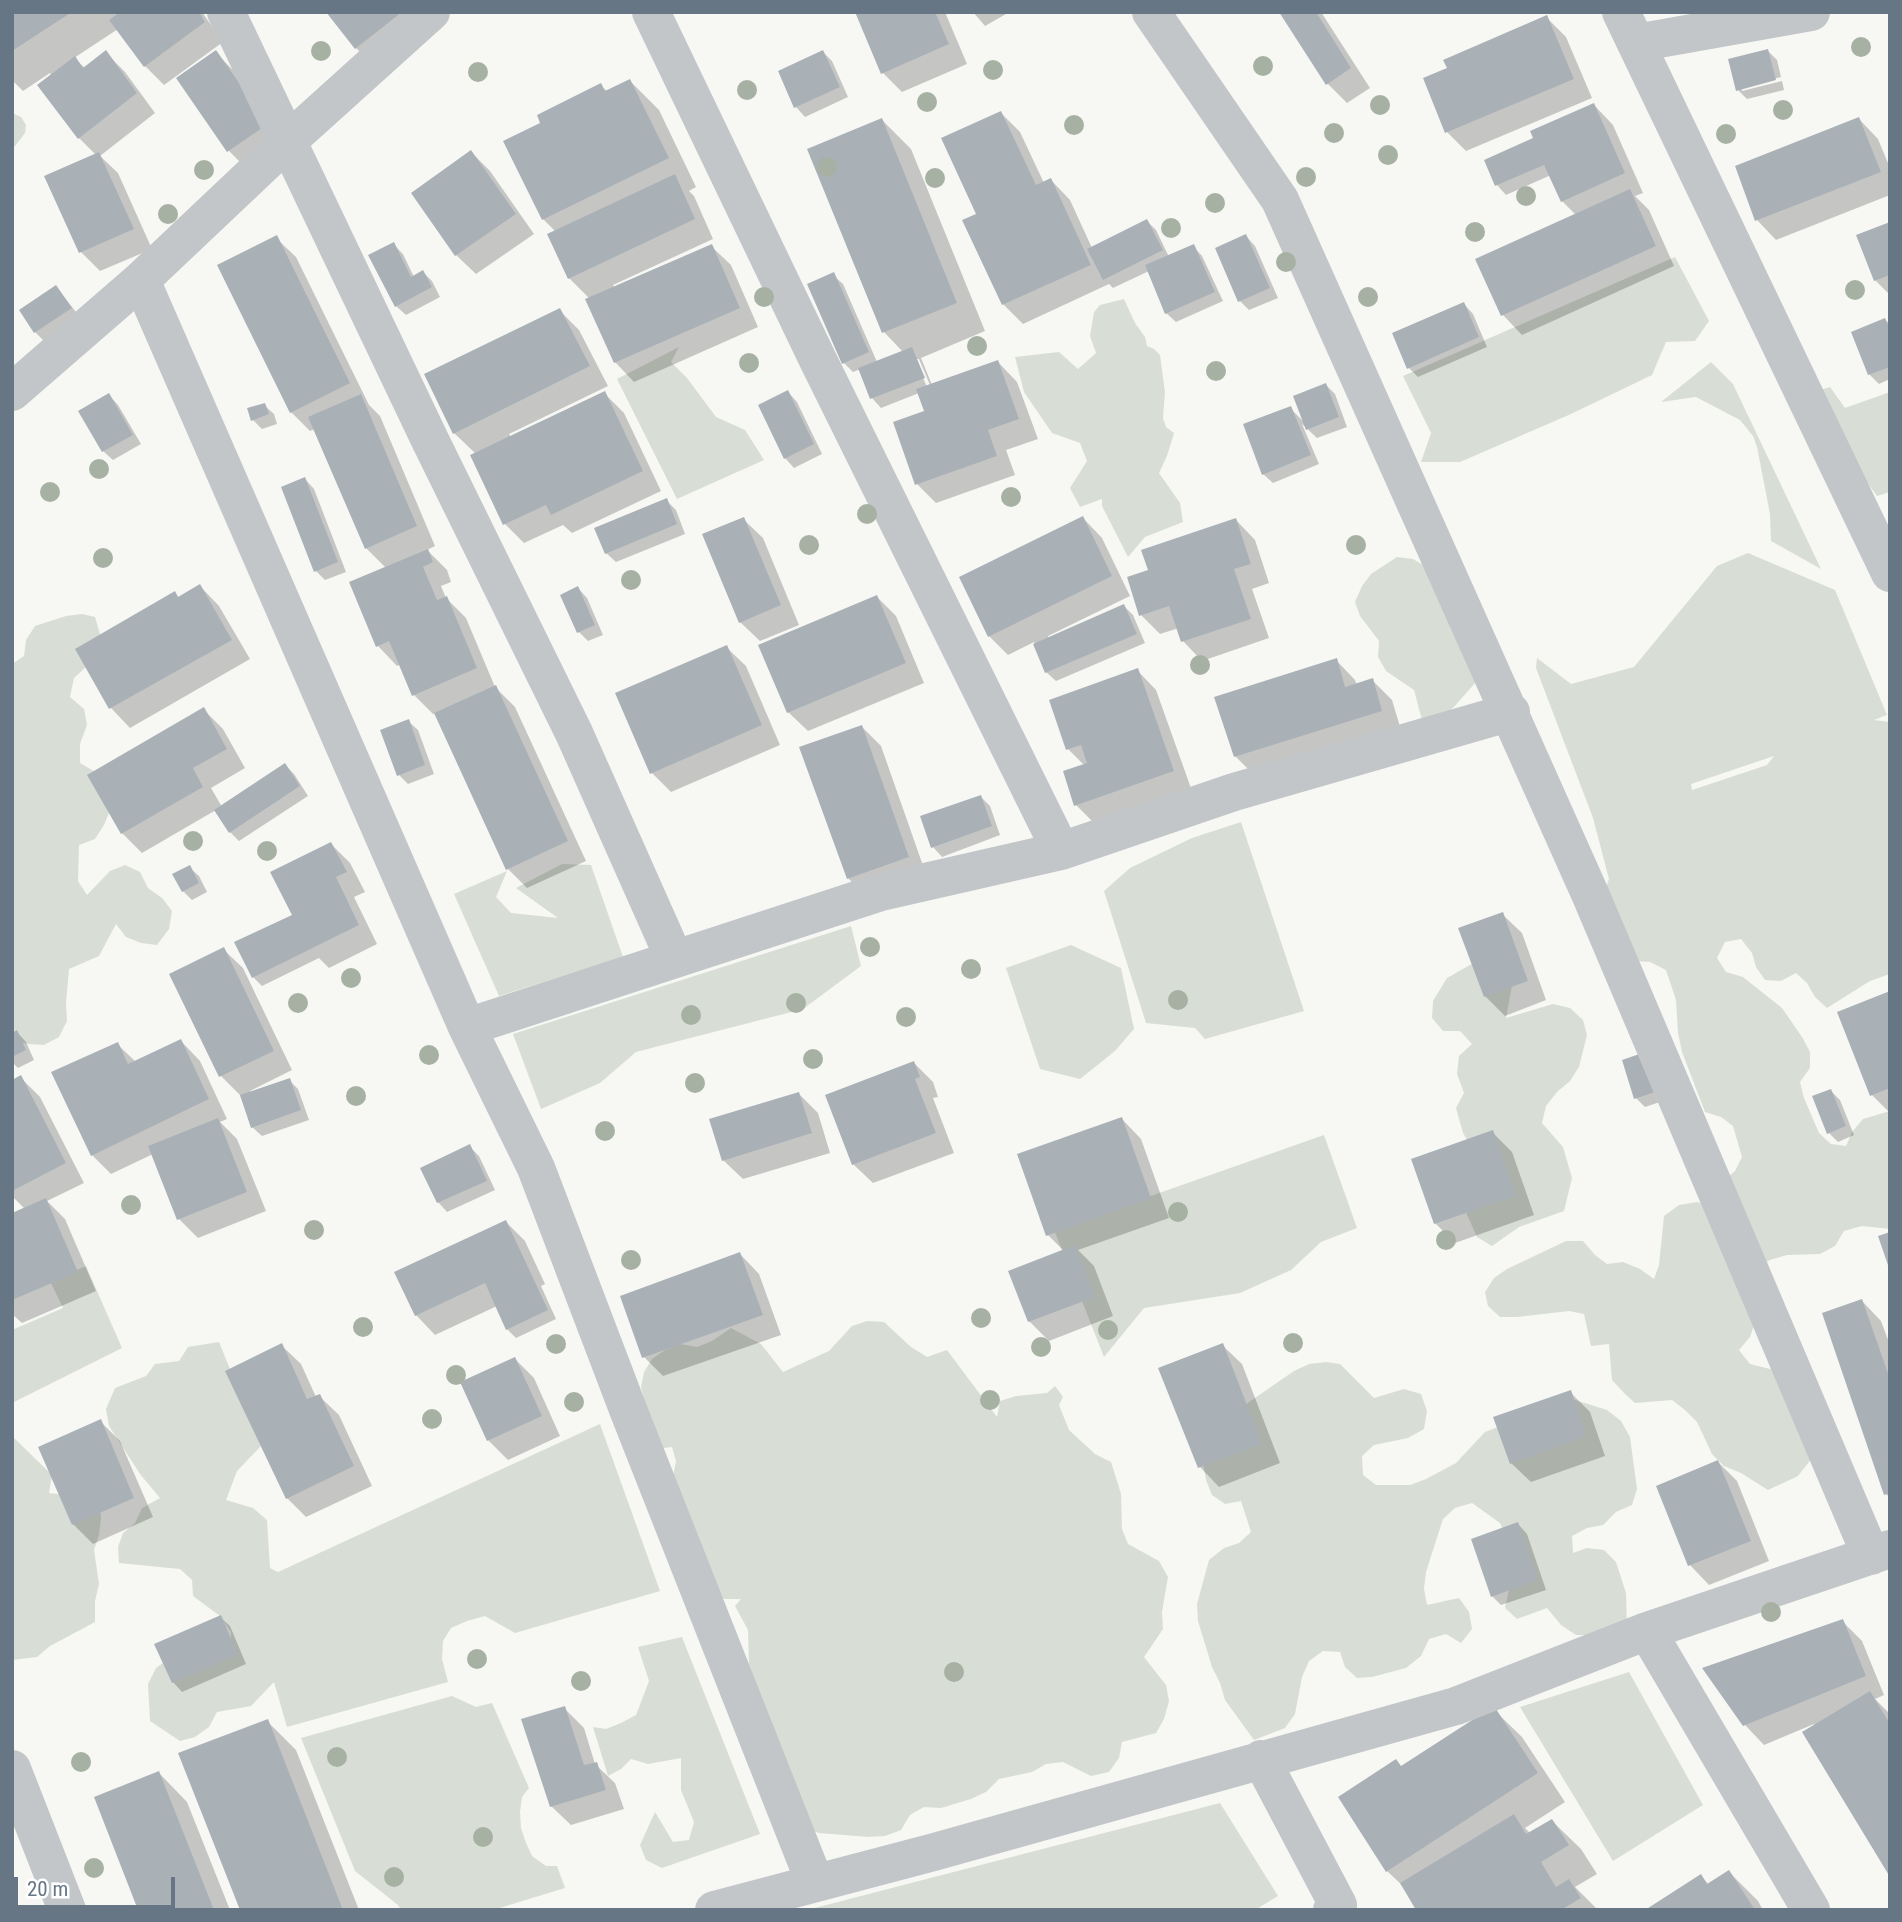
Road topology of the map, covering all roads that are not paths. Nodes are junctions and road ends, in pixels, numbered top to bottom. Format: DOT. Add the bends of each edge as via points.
graph roads {
  1 [pos="226,12"];
  2 [pos="431,12"];
  3 [pos="651,12"];
  4 [pos="1151,12"];
  5 [pos="1811,12"];
  6 [pos="1628,28"];
  7 [pos="288,141"];
  8 [pos="141,280"];
  9 [pos="12,391"];
  10 [pos="1890,573"];
  11 [pos="1511,712"];
  12 [pos="1061,851"];
  13 [pos="674,958"];
  14 [pos="467,1027"];
  15 [pos="1881,1553"];
  16 [pos="1647,1631"];
  17 [pos="1261,1759"];
  18 [pos="12,1769"];
  19 [pos="815,1883"];
  20 [pos="67,1910"];
  21 [pos="714,1910"];
  22 [pos="1332,1910"];
  23 [pos="1811,1910"];
  1 -- 7 [label="street"];
  2 -- 7 [label="street"];
  3 -- 12 [label="street"];
  4 -- 11 [label="street" via="1280,200"];
  5 -- 6 [label="street"];
  6 -- 10 [label="street"];
  7 -- 8 [label="street"];
  7 -- 13 [label="street" via="574,733"];
  8 -- 9 [label="street"];
  8 -- 14 [label="street"];
  11 -- 12 [label="street" via="1234,792"];
  11 -- 15 [label="street"];
  12 -- 13 [label="street" via="881,892"];
  13 -- 14 [label="street"];
  14 -- 19 [label="street" via="536,1168"];
  15 -- 16 [label="street"];
  16 -- 17 [label="street" via="1456,1706"];
  16 -- 23 [label="street"];
  17 -- 19 [label="street"];
  17 -- 22 [label="street" via="1338,1905"];
  18 -- 20 [label="street"];
  19 -- 21 [label="street"];
}
